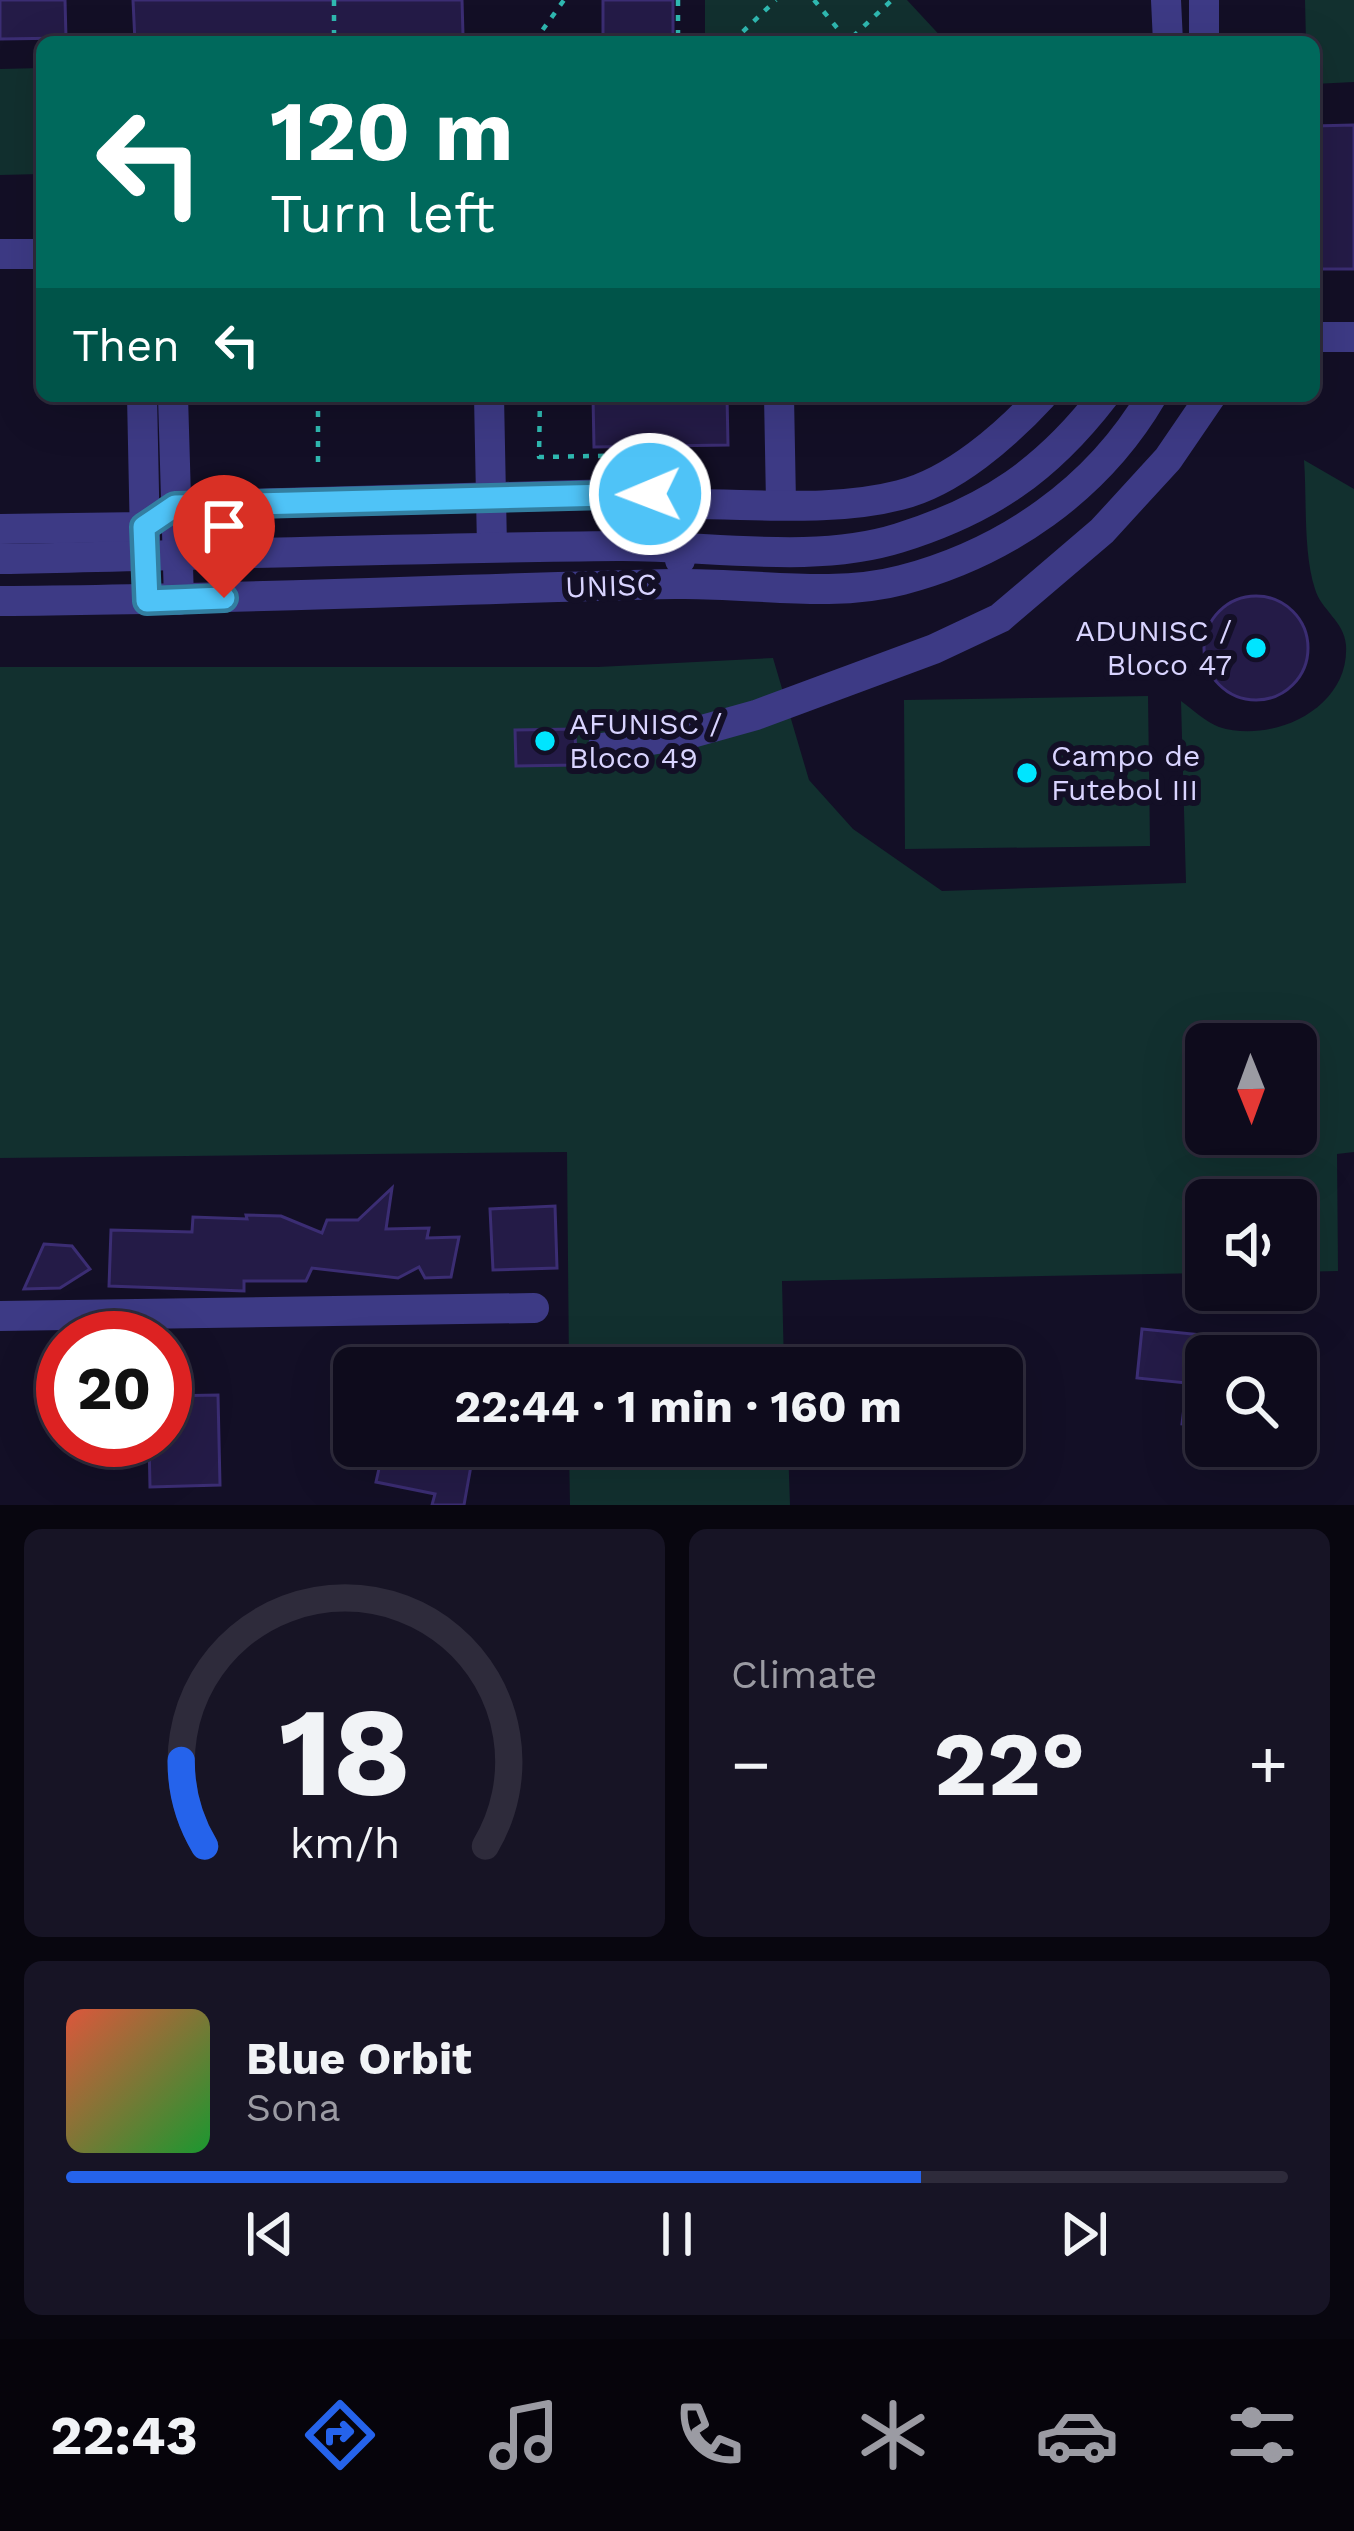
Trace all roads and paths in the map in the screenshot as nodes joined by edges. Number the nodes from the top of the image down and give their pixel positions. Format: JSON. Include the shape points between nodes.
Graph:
{"nodes":[{"id":1,"x":334,"y":0,"type":"edge"},
{"id":2,"x":563,"y":0,"type":"edge"},
{"id":3,"x":677,"y":0,"type":"edge"},
{"id":4,"x":776,"y":0,"type":"edge"},
{"id":5,"x":814,"y":0,"type":"edge"},
{"id":6,"x":892,"y":0,"type":"edge"},
{"id":7,"x":1166,"y":0,"type":"edge"},
{"id":8,"x":1204,"y":0,"type":"edge"},
{"id":9,"x":334,"y":36,"type":"edge"},
{"id":10,"x":538,"y":36,"type":"edge"},
{"id":11,"x":678,"y":36,"type":"edge"},
{"id":12,"x":738,"y":36,"type":"edge"},
{"id":13,"x":844,"y":36,"type":"edge"},
{"id":14,"x":853,"y":36,"type":"edge"},
{"id":15,"x":1168,"y":36,"type":"edge"},
{"id":16,"x":1204,"y":36,"type":"edge"},
{"id":17,"x":0,"y":254,"type":"edge"},
{"id":18,"x":36,"y":254,"type":"edge"},
{"id":19,"x":1320,"y":337,"type":"edge"},
{"id":20,"x":1354,"y":337,"type":"edge"},
{"id":21,"x":142,"y":402,"type":"edge"},
{"id":22,"x":173,"y":402,"type":"edge"},
{"id":23,"x":318,"y":402,"type":"edge"},
{"id":24,"x":489,"y":402,"type":"edge"},
{"id":25,"x":779,"y":402,"type":"edge"},
{"id":26,"x":1036,"y":402,"type":"edge"},
{"id":27,"x":1099,"y":402,"type":"edge"},
{"id":28,"x":1147,"y":402,"type":"edge"},
{"id":29,"x":1207,"y":402,"type":"edge"},
{"id":30,"x":174,"y":452,"type":"junction"},
{"id":31,"x":143,"y":465,"type":"junction"},
{"id":32,"x":491,"y":496,"type":"junction"},
{"id":33,"x":319,"y":501,"type":"junction"},
{"id":34,"x":782,"y":503,"type":"junction"},
{"id":35,"x":679,"y":504,"type":"junction"},
{"id":36,"x":175,"y":506,"type":"junction"},
{"id":37,"x":0,"y":529,"type":"edge"},
{"id":38,"x":145,"y":541,"type":"junction"},
{"id":39,"x":680,"y":545,"type":"junction"},
{"id":40,"x":492,"y":547,"type":"junction"},
{"id":41,"x":178,"y":554,"type":"junction"},
{"id":42,"x":0,"y":559,"type":"edge"},
{"id":43,"x":680,"y":584,"type":"junction"},
{"id":44,"x":179,"y":600,"type":"junction"},
{"id":45,"x":0,"y":601,"type":"edge"},
{"id":46,"x":147,"y":601,"type":"junction"},
{"id":47,"x":602,"y":748,"type":"dead end"},
{"id":48,"x":534,"y":1308,"type":"dead end"},
{"id":49,"x":0,"y":1316,"type":"edge"}],
"edges":[{"from":1,"to":9,"type":"path"},
{"from":2,"to":10,"type":"path"},
{"from":3,"to":11,"type":"path"},
{"from":4,"to":12,"type":"path"},
{"from":5,"to":13,"type":"path"},
{"from":6,"to":14,"type":"path"},
{"from":7,"to":15,"type":"street"},
{"from":8,"to":16,"type":"street"},
{"from":17,"to":18,"type":"street"},
{"from":19,"to":20,"type":"street"},
{"from":21,"to":31,"type":"street"},
{"from":22,"to":30,"type":"street"},
{"from":23,"to":33,"type":"path"},
{"from":24,"to":32,"type":"street"},
{"from":25,"to":34,"type":"street"},
{"from":26,"to":34,"type":"street","via":[[938,479],[903,495]]},
{"from":27,"to":39,"type":"street","name":"UNISC","via":[[1016,487],[895,539],[832,548]]},
{"from":28,"to":43,"type":"street","name":"UNISC","via":[[1102,463],[1035,524],[972,556],[876,586]]},
{"from":29,"to":47,"type":"street","via":[[1102,531],[1000,618],[756,715]]},
{"from":30,"to":31,"type":"street"},
{"from":30,"to":36,"type":"street"},
{"from":31,"to":38,"type":"street"},
{"from":32,"to":33,"type":"street"},
{"from":32,"to":35,"type":"street","via":[[650,494]]},
{"from":32,"to":40,"type":"street"},
{"from":33,"to":36,"type":"street"},
{"from":34,"to":35,"type":"street"},
{"from":35,"to":39,"type":"street"},
{"from":36,"to":38,"type":"street"},
{"from":36,"to":41,"type":"street"},
{"from":37,"to":38,"type":"street"},
{"from":38,"to":41,"type":"street","name":"UNISC"},
{"from":38,"to":42,"type":"street","name":"UNISC"},
{"from":38,"to":46,"type":"street"},
{"from":39,"to":40,"type":"street","name":"UNISC"},
{"from":39,"to":43,"type":"street"},
{"from":40,"to":41,"type":"street","name":"UNISC"},
{"from":41,"to":44,"type":"street"},
{"from":43,"to":44,"type":"street","name":"UNISC"},
{"from":44,"to":46,"type":"street","name":"UNISC"},
{"from":45,"to":46,"type":"street","name":"UNISC"},
{"from":48,"to":49,"type":"street"}]}
